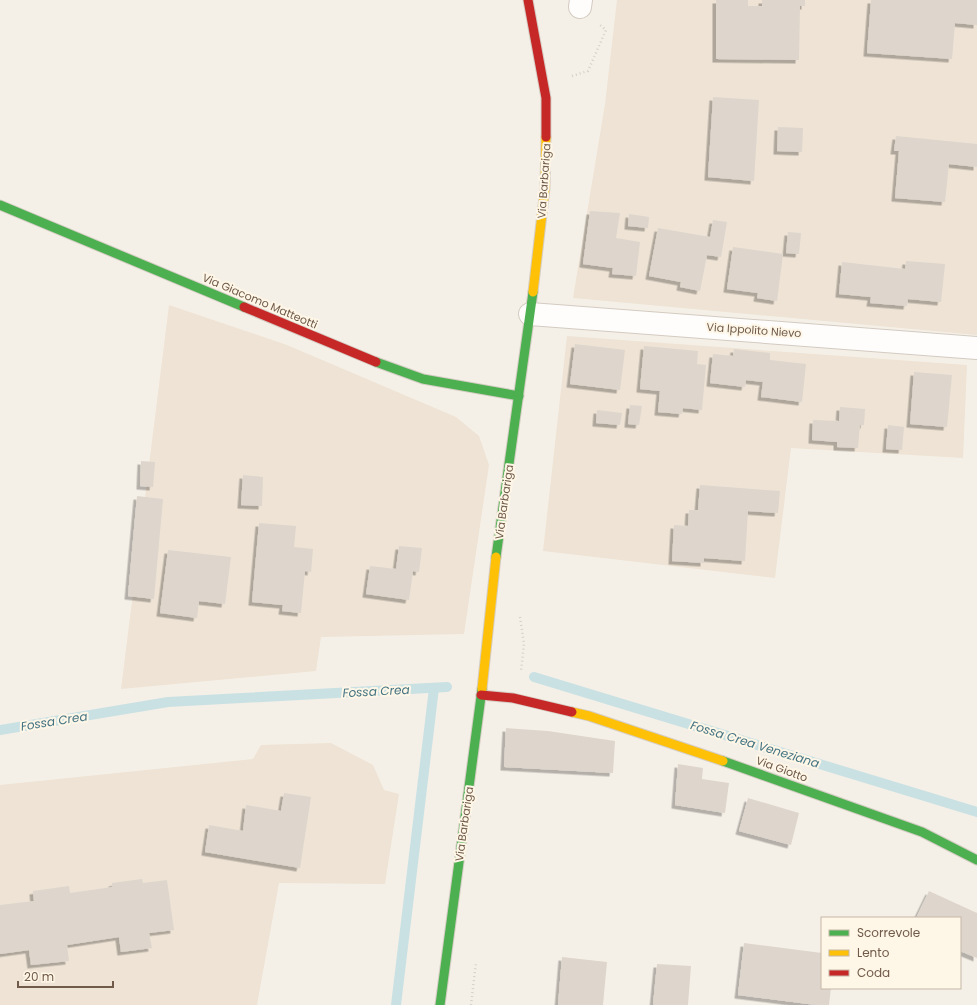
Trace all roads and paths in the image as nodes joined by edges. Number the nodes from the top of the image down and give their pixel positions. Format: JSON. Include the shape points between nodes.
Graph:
{"nodes":[{"id":1,"x":528,"y":0,"type":"edge"},
{"id":2,"x":580,"y":3,"type":"edge"},
{"id":3,"x":572,"y":76,"type":"dead end"},
{"id":4,"x":0,"y":205,"type":"edge"},
{"id":5,"x":530,"y":314,"type":"junction"},
{"id":6,"x":977,"y":348,"type":"edge"},
{"id":7,"x":519,"y":396,"type":"junction"},
{"id":8,"x":481,"y":695,"type":"junction"},
{"id":9,"x":977,"y":860,"type":"edge"},
{"id":10,"x":440,"y":1005,"type":"edge"}],
"edges":[{"from":1,"to":5,"type":"street","name":"Via Barbariga","via":[[546,98],[547,141],[546,188]]},
{"from":2,"to":3,"type":"path","via":[[606,30],[588,71]]},
{"from":4,"to":7,"type":"street","name":"Via Giacomo Matteotti","via":[[424,379]]},
{"from":5,"to":6,"type":"street","name":"Via Ippolito Nievo"},
{"from":5,"to":7,"type":"street","name":"Via Barbariga"},
{"from":7,"to":8,"type":"street","name":"Via Barbariga","via":[[499,534]]},
{"from":8,"to":9,"type":"street","name":"Via Giotto","via":[[513,698],[590,716],[690,749],[922,832]]},
{"from":8,"to":10,"type":"street","name":"Via Barbariga"}]}
